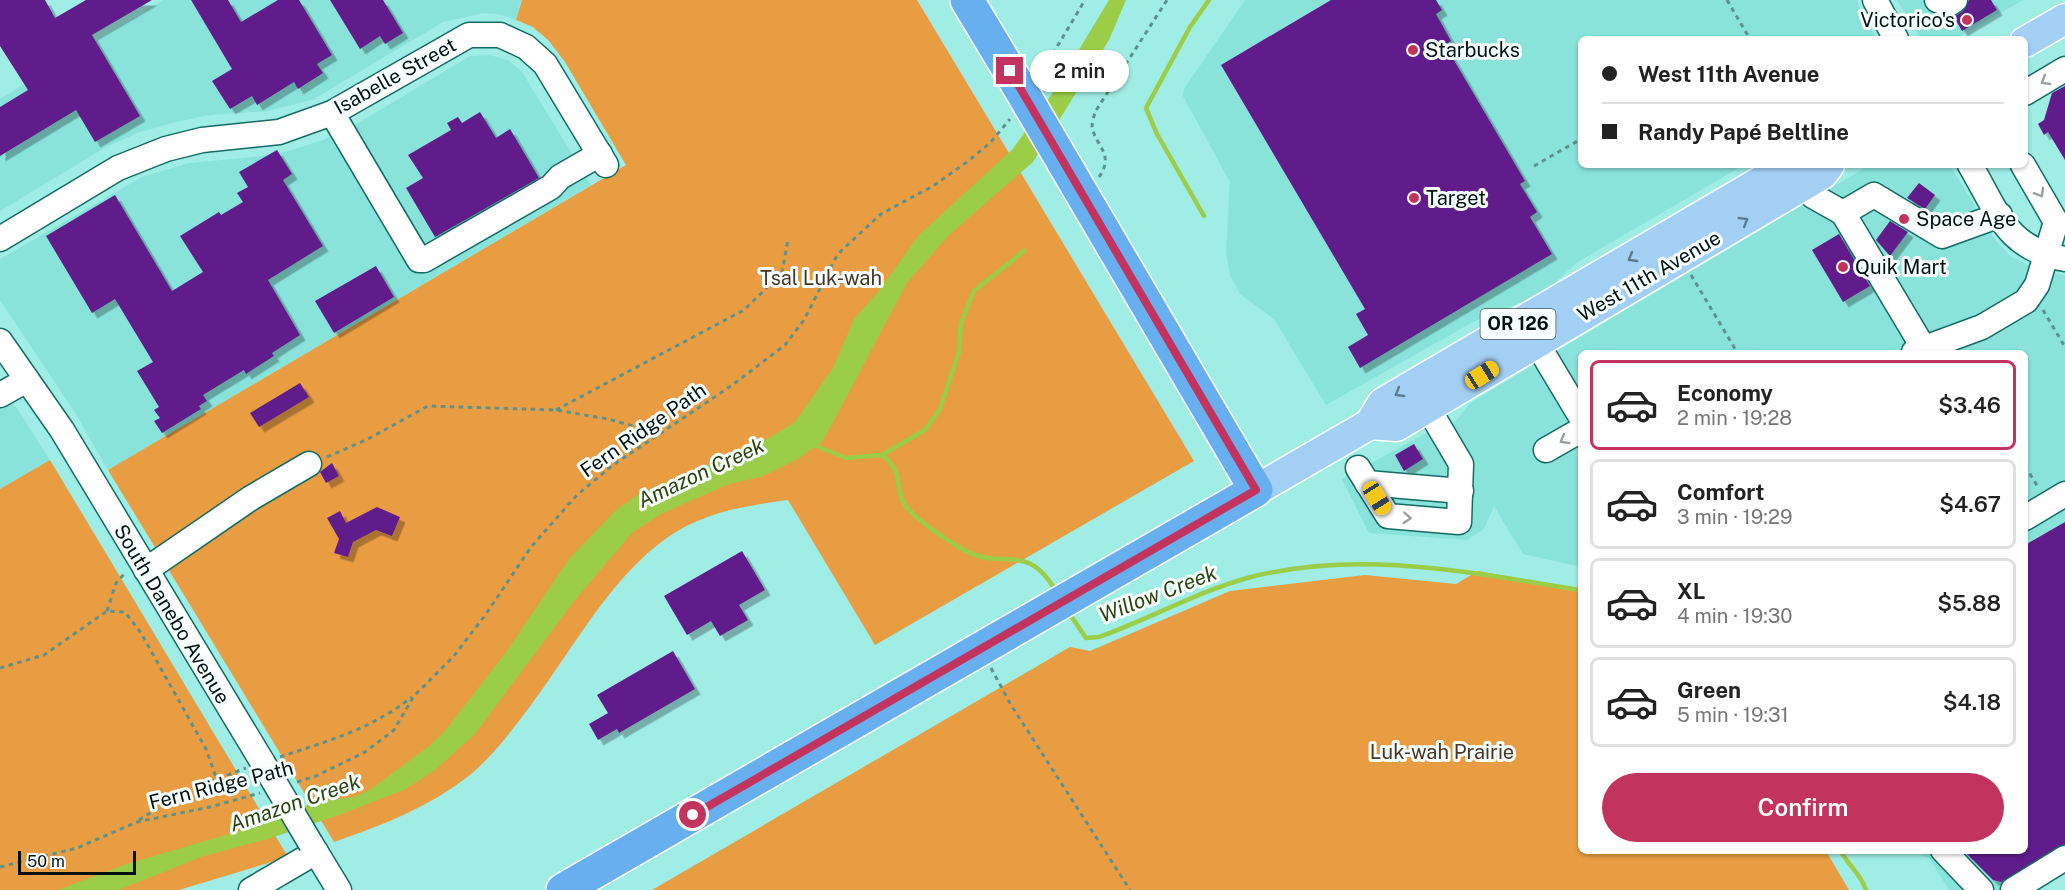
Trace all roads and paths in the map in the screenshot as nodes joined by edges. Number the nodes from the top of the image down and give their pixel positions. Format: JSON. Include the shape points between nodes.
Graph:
{"nodes":[{"id":1,"x":967,"y":0,"type":"edge"},
{"id":2,"x":1085,"y":0,"type":"edge"},
{"id":3,"x":1167,"y":0,"type":"edge"},
{"id":4,"x":1727,"y":0,"type":"edge"},
{"id":5,"x":1875,"y":0,"type":"edge"},
{"id":6,"x":1937,"y":0,"type":"edge"},
{"id":7,"x":1955,"y":0,"type":"edge"},
{"id":8,"x":2065,"y":19,"type":"edge"},
{"id":9,"x":1748,"y":36,"type":"edge"},
{"id":10,"x":1894,"y":36,"type":"edge"},
{"id":11,"x":2028,"y":40,"type":"edge"},
{"id":12,"x":2065,"y":69,"type":"edge"},
{"id":13,"x":2028,"y":91,"type":"edge"},
{"id":14,"x":1024,"y":95,"type":"junction"},
{"id":15,"x":332,"y":113,"type":"junction"},
{"id":16,"x":1578,"y":141,"type":"edge"},
{"id":17,"x":1534,"y":166,"type":"dead end"},
{"id":18,"x":1827,"y":168,"type":"edge"},
{"id":19,"x":1972,"y":168,"type":"edge"},
{"id":20,"x":2025,"y":168,"type":"edge"},
{"id":21,"x":1797,"y":174,"type":"edge"},
{"id":22,"x":1084,"y":199,"type":"junction"},
{"id":23,"x":1843,"y":213,"type":"junction"},
{"id":24,"x":2000,"y":214,"type":"junction"},
{"id":25,"x":2060,"y":222,"type":"edge"},
{"id":26,"x":0,"y":239,"type":"edge"},
{"id":27,"x":788,"y":239,"type":"dead end"},
{"id":28,"x":2055,"y":257,"type":"edge"},
{"id":29,"x":1681,"y":258,"type":"junction"},
{"id":30,"x":782,"y":273,"type":"junction"},
{"id":31,"x":1599,"y":277,"type":"junction"},
{"id":32,"x":822,"y":285,"type":"junction"},
{"id":33,"x":2033,"y":294,"type":"junction"},
{"id":34,"x":1544,"y":337,"type":"junction"},
{"id":35,"x":0,"y":341,"type":"edge"},
{"id":36,"x":2065,"y":347,"type":"edge"},
{"id":37,"x":1736,"y":350,"type":"edge"},
{"id":38,"x":1919,"y":350,"type":"edge"},
{"id":39,"x":27,"y":380,"type":"junction"},
{"id":40,"x":0,"y":396,"type":"edge"},
{"id":41,"x":1428,"y":408,"type":"junction"},
{"id":42,"x":556,"y":410,"type":"junction"},
{"id":43,"x":1578,"y":411,"type":"edge"},
{"id":44,"x":1370,"y":424,"type":"junction"},
{"id":45,"x":1578,"y":432,"type":"edge"},
{"id":46,"x":656,"y":436,"type":"junction"},
{"id":47,"x":1546,"y":450,"type":"dead end"},
{"id":48,"x":309,"y":465,"type":"joint"},
{"id":49,"x":2028,"y":469,"type":"edge"},
{"id":50,"x":1256,"y":490,"type":"junction"},
{"id":51,"x":1461,"y":491,"type":"junction"},
{"id":52,"x":2056,"y":499,"type":"edge"},
{"id":53,"x":2028,"y":516,"type":"edge"},
{"id":54,"x":144,"y":566,"type":"junction"},
{"id":55,"x":107,"y":611,"type":"junction"},
{"id":56,"x":980,"y":648,"type":"junction"},
{"id":57,"x":0,"y":668,"type":"edge"},
{"id":58,"x":216,"y":777,"type":"dead end"},
{"id":59,"x":294,"y":783,"type":"dead end"},
{"id":60,"x":262,"y":792,"type":"dead end"},
{"id":61,"x":314,"y":848,"type":"junction"},
{"id":62,"x":1947,"y":854,"type":"edge"},
{"id":63,"x":2065,"y":858,"type":"edge"},
{"id":64,"x":0,"y":867,"type":"edge"},
{"id":65,"x":251,"y":890,"type":"edge"},
{"id":66,"x":339,"y":890,"type":"edge"},
{"id":67,"x":563,"y":890,"type":"edge"},
{"id":68,"x":1130,"y":890,"type":"edge"},
{"id":69,"x":1981,"y":890,"type":"edge"},
{"id":70,"x":2013,"y":890,"type":"edge"}],
"edges":[{"from":1,"to":14,"type":"highway"},
{"from":2,"to":14,"type":"path","name":"Fern Ridge Path"},
{"from":3,"to":22,"type":"path","via":[[1095,112],[1092,127],[1105,150],[1105,170]]},
{"from":4,"to":9,"type":"path"},
{"from":5,"to":10,"type":"street"},
{"from":6,"to":7,"type":"street","via":[[1949,4]]},
{"from":8,"to":11,"type":"main road"},
{"from":12,"to":13,"type":"street","one_way":true},
{"from":14,"to":22,"type":"highway","bridge":true},
{"from":14,"to":32,"type":"path","name":"Fern Ridge Path","via":[[990,143],[933,186],[881,214],[842,250]]},
{"from":15,"to":15,"type":"street","name":"Isabelle Street","via":[[469,35],[500,35],[526,47],[545,64],[603,159],[560,177],[551,187],[419,260]]},
{"from":15,"to":26,"type":"street","name":"Isabelle Street","via":[[279,132],[202,140],[157,152],[118,168]]},
{"from":16,"to":17,"type":"path"},
{"from":18,"to":21,"type":"main road","name":"West 11th Avenue","number":"OR 126","via":[[1822,174]]},
{"from":19,"to":24,"type":"street"},
{"from":20,"to":25,"type":"street","one_way":true},
{"from":21,"to":23,"type":"street","via":[[1813,196]]},
{"from":29,"to":21,"type":"main road","name":"West 11th Avenue","number":"OR 126","one_way":true},
{"from":21,"to":31,"type":"main road","name":"West 11th Avenue","number":"OR 126","one_way":true},
{"from":22,"to":50,"type":"highway"},
{"from":23,"to":24,"type":"street","via":[[1874,195],[1942,236]]},
{"from":23,"to":38,"type":"street"},
{"from":24,"to":28,"type":"street","via":[[2019,242]]},
{"from":25,"to":28,"type":"street"},
{"from":27,"to":30,"type":"path"},
{"from":28,"to":33,"type":"street"},
{"from":29,"to":34,"type":"main road","name":"West 11th Avenue","number":"OR 126"},
{"from":29,"to":37,"type":"path"},
{"from":30,"to":32,"type":"path"},
{"from":30,"to":42,"type":"path","via":[[744,310]]},
{"from":31,"to":34,"type":"main road","via":[[1599,292],[1560,316]]},
{"from":31,"to":44,"type":"main road","name":"West 11th Avenue","number":"OR 126","one_way":true,"via":[[1383,403]]},
{"from":32,"to":46,"type":"path","name":"Fern Ridge Path","via":[[804,320],[785,345],[731,387]]},
{"from":33,"to":36,"type":"path"},
{"from":33,"to":38,"type":"street","via":[[1982,327]]},
{"from":34,"to":41,"type":"main road","name":"West 11th Avenue","number":"OR 126"},
{"from":34,"to":43,"type":"street"},
{"from":35,"to":39,"type":"street","name":"South Danebo Avenue"},
{"from":39,"to":40,"type":"street"},
{"from":39,"to":54,"type":"street","name":"South Danebo Avenue","via":[[62,430]]},
{"from":41,"to":44,"type":"main road","name":"West 11th Avenue","number":"OR 126","via":[[1396,426]]},
{"from":41,"to":51,"type":"street","via":[[1461,464]]},
{"from":42,"to":46,"type":"path","via":[[608,419]]},
{"from":42,"to":48,"type":"path","via":[[428,406]]},
{"from":44,"to":50,"type":"main road","name":"West 11th Avenue","number":"OR 126"},
{"from":45,"to":47,"type":"street","one_way":true},
{"from":46,"to":59,"type":"path","name":"Fern Ridge Path","via":[[613,465],[549,523],[454,656],[414,696],[394,730],[365,752]]},
{"from":48,"to":54,"type":"street"},
{"from":49,"to":52,"type":"path"},
{"from":50,"to":56,"type":"highway","name":"West 11th Avenue","number":"OR 126"},
{"from":51,"to":51,"type":"street","one_way":true,"via":[[1362,475],[1391,517],[1459,522]]},
{"from":52,"to":53,"type":"street"},
{"from":54,"to":55,"type":"path","via":[[116,583]]},
{"from":54,"to":61,"type":"street","name":"South Danebo Avenue","bridge":true},
{"from":55,"to":57,"type":"path","via":[[44,655]]},
{"from":55,"to":58,"type":"path","via":[[125,612],[141,633],[211,757]]},
{"from":56,"to":67,"type":"highway","name":"West 11th Avenue","number":"OR 126"},
{"from":56,"to":68,"type":"path","via":[[1011,705]]},
{"from":60,"to":64,"type":"path","name":"Fern Ridge Path","via":[[137,822],[77,848]]},
{"from":61,"to":65,"type":"street"},
{"from":61,"to":66,"type":"street","name":"South Danebo Avenue"},
{"from":62,"to":69,"type":"street"},
{"from":63,"to":70,"type":"street"}]}
